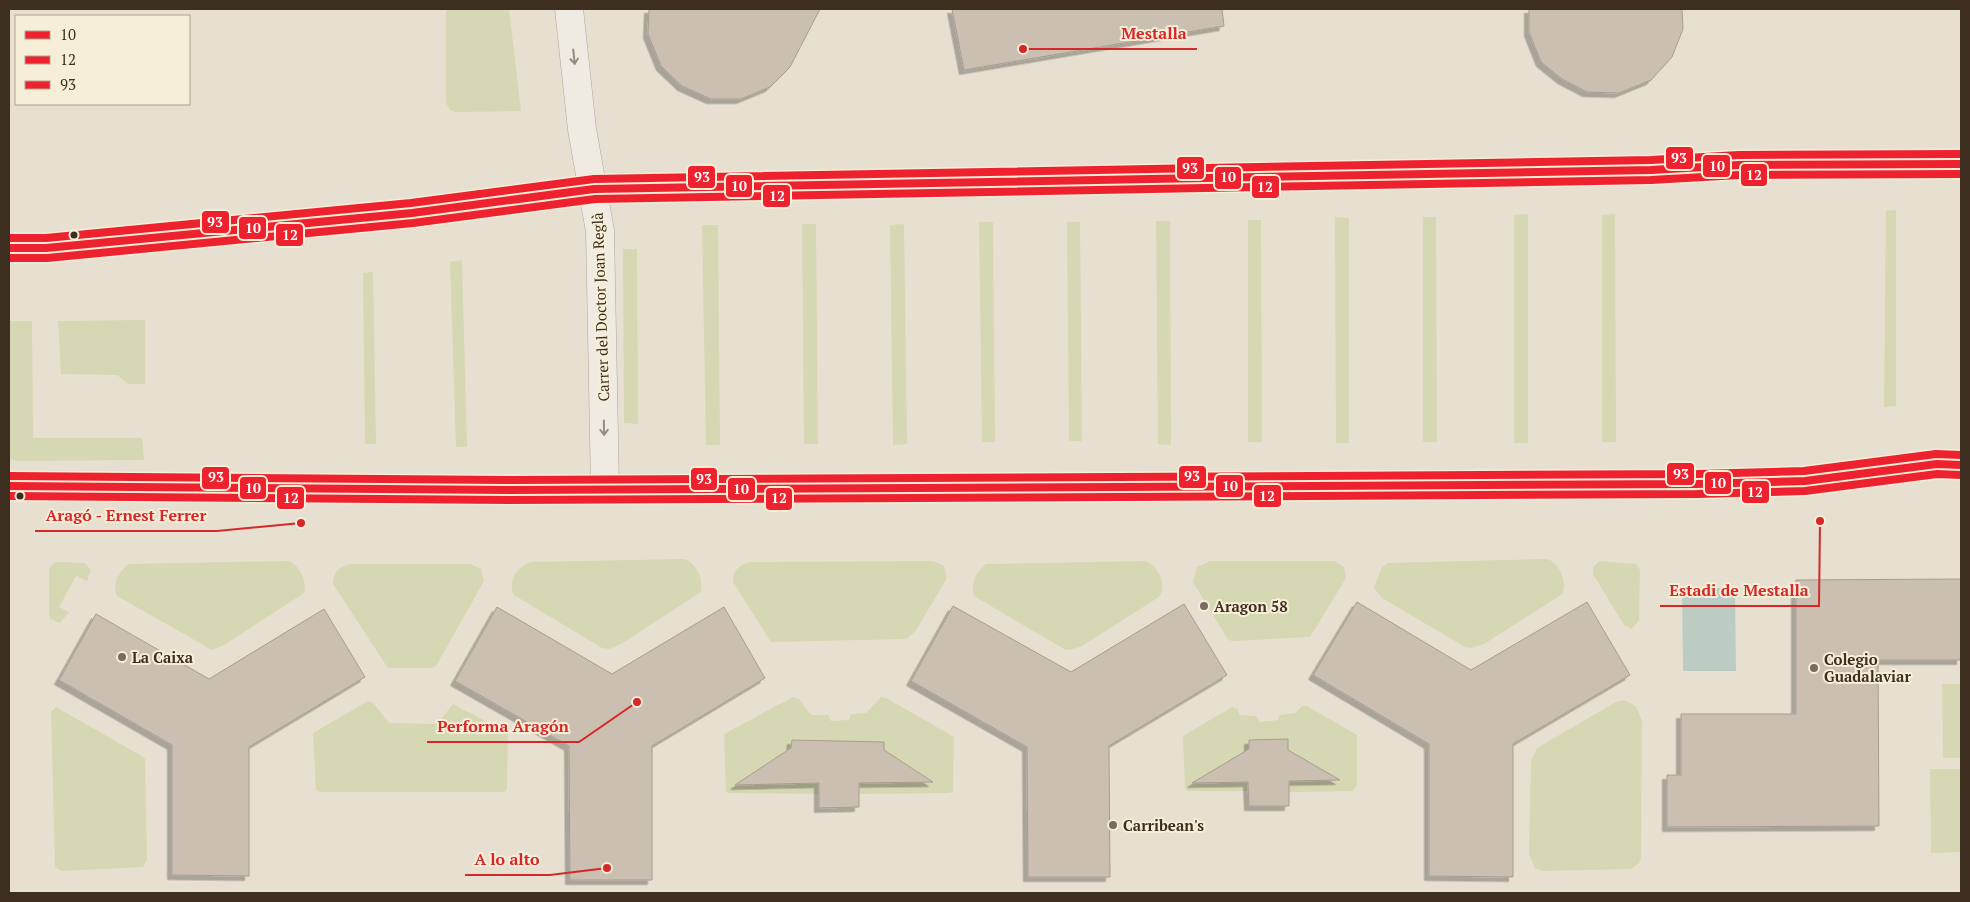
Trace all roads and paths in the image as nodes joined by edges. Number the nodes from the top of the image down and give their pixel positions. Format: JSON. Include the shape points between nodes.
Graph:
{"nodes":[{"id":1,"x":569,"y":9,"type":"edge"},
{"id":2,"x":1961,"y":164,"type":"edge"},
{"id":3,"x":594,"y":189,"type":"junction"},
{"id":4,"x":9,"y":248,"type":"edge"},
{"id":5,"x":1961,"y":465,"type":"edge"},
{"id":6,"x":9,"y":486,"type":"edge"},
{"id":7,"x":605,"y":488,"type":"junction"}],
"edges":[{"from":1,"to":3,"type":"street","name":"Carrer del Doctor Joan Reglà","one_way":true,"via":[[582,129]]},
{"from":2,"to":3,"type":"main road","via":[[1739,165],[1651,170]]},
{"from":3,"to":4,"type":"main road","via":[[337,221],[46,248]]},
{"from":3,"to":7,"type":"street","name":"Carrer del Doctor Joan Reglà","one_way":true,"via":[[600,230]]},
{"from":5,"to":7,"type":"main road","via":[[1937,464],[1805,481],[1697,484]]},
{"from":6,"to":7,"type":"main road"}]}
